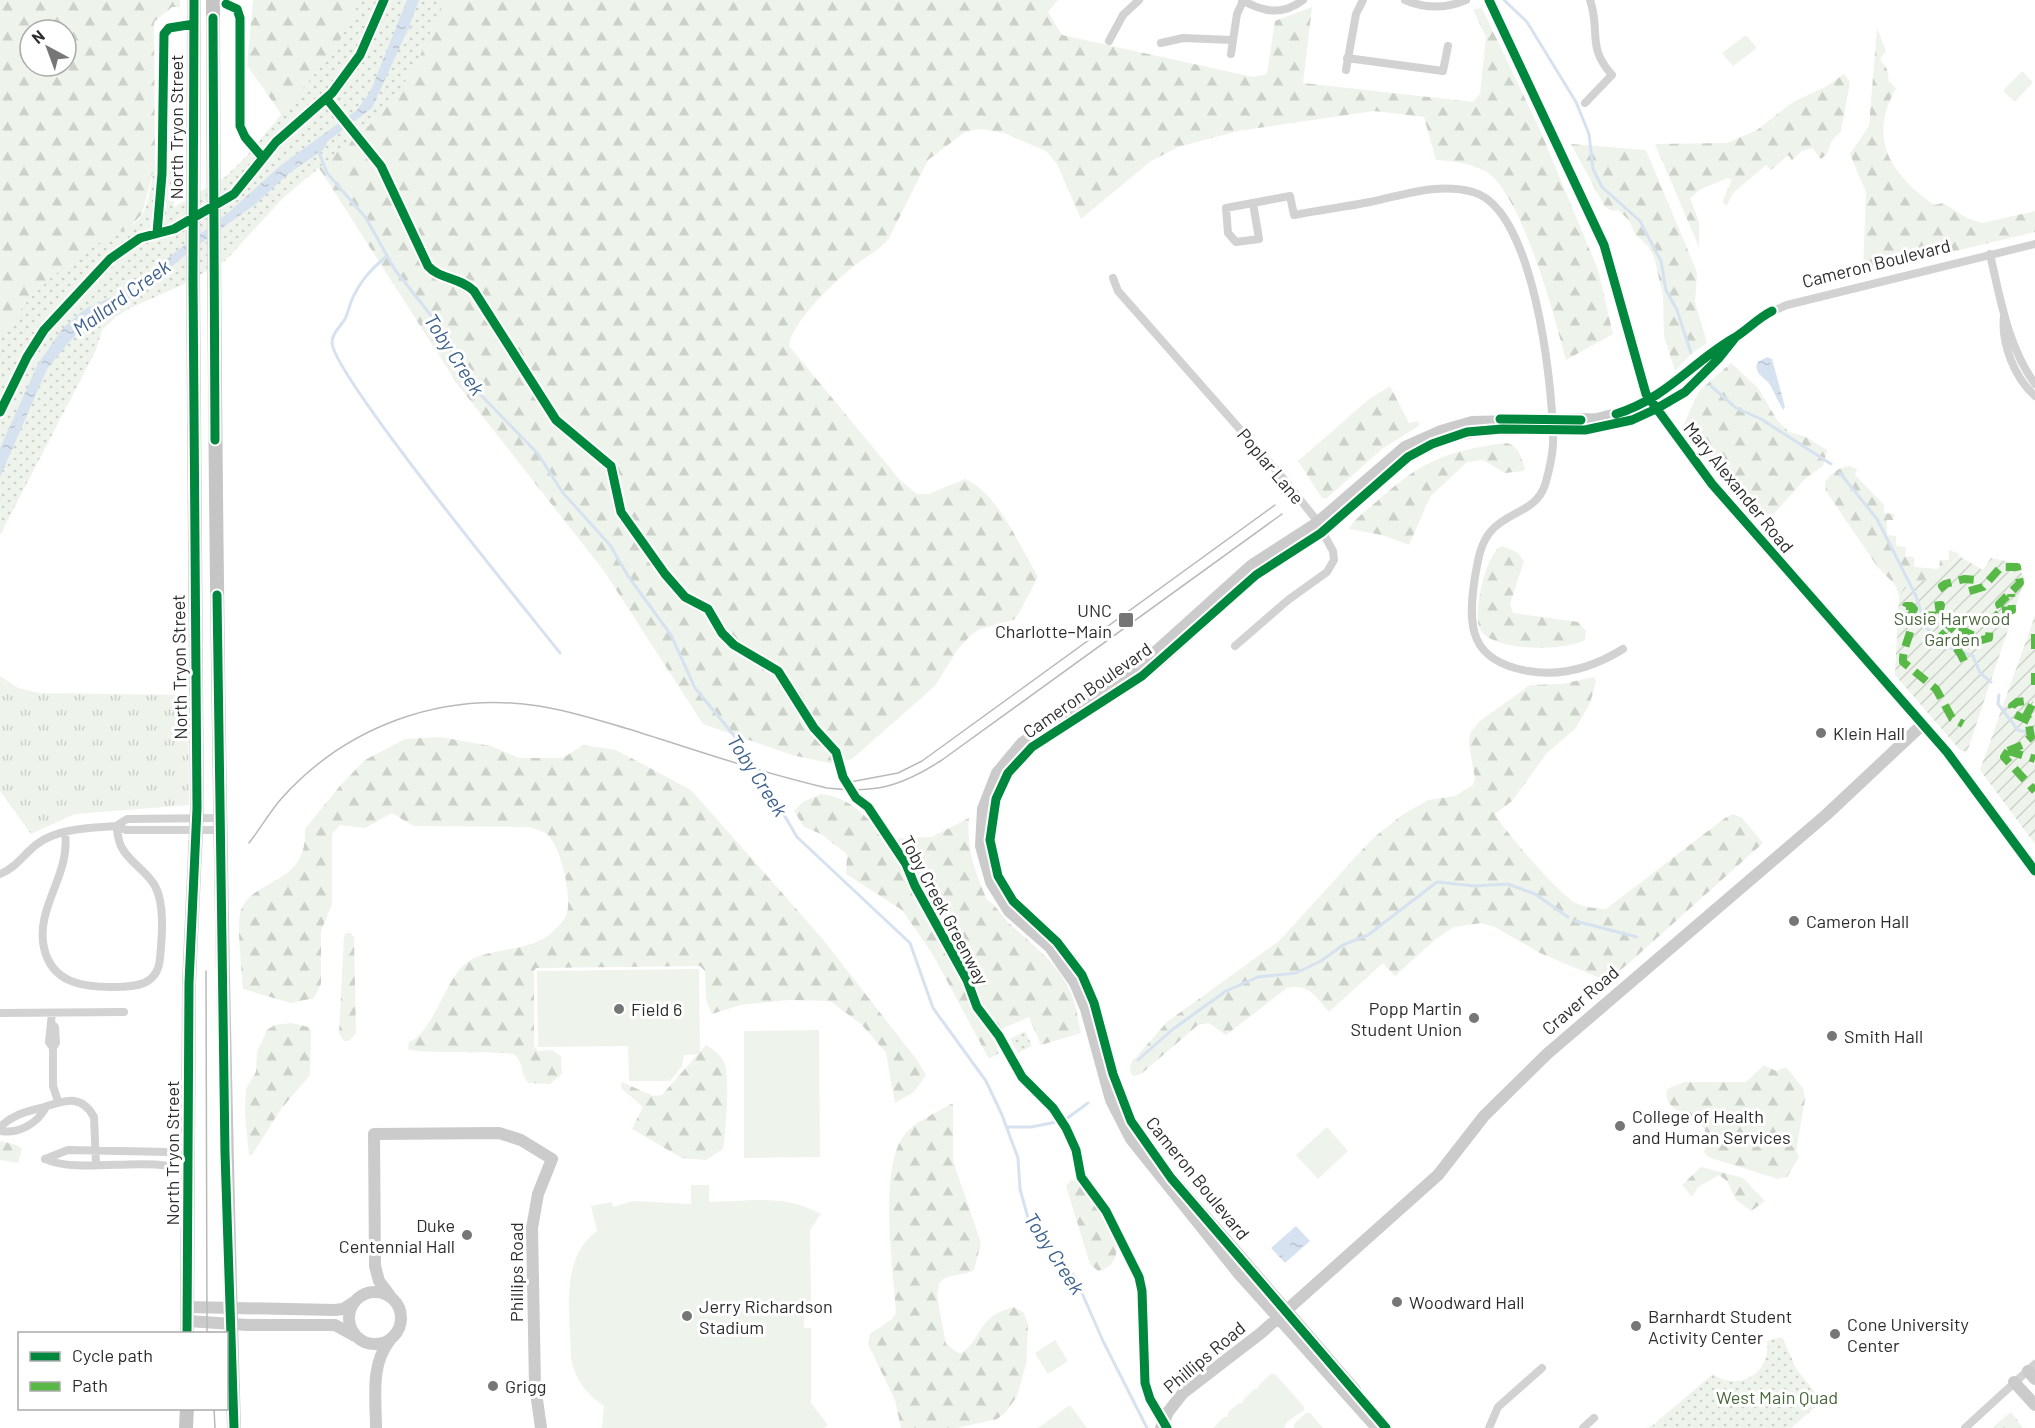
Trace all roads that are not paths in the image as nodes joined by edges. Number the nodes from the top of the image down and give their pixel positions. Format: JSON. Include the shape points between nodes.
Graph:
{"nodes":[{"id":1,"x":194,"y":0,"type":"edge"},
{"id":2,"x":203,"y":0,"type":"edge"},
{"id":3,"x":213,"y":0,"type":"edge"},
{"id":4,"x":1139,"y":0,"type":"edge"},
{"id":5,"x":1243,"y":0,"type":"edge"},
{"id":6,"x":1303,"y":0,"type":"edge"},
{"id":7,"x":1363,"y":0,"type":"edge"},
{"id":8,"x":1405,"y":0,"type":"edge"},
{"id":9,"x":1466,"y":0,"type":"edge"},
{"id":10,"x":1489,"y":0,"type":"edge"},
{"id":11,"x":1590,"y":0,"type":"edge"},
{"id":12,"x":1232,"y":40,"type":"junction"},
{"id":13,"x":1109,"y":41,"type":"dead end"},
{"id":14,"x":1161,"y":43,"type":"dead end"},
{"id":15,"x":1448,"y":46,"type":"dead end"},
{"id":16,"x":1231,"y":54,"type":"dead end"},
{"id":17,"x":1347,"y":58,"type":"junction"},
{"id":18,"x":1346,"y":70,"type":"dead end"},
{"id":19,"x":1585,"y":104,"type":"dead end"},
{"id":20,"x":213,"y":108,"type":"junction"},
{"id":21,"x":1253,"y":204,"type":"junction"},
{"id":22,"x":2035,"y":244,"type":"edge"},
{"id":23,"x":1990,"y":254,"type":"junction"},
{"id":24,"x":1113,"y":278,"type":"dead end"},
{"id":25,"x":2004,"y":315,"type":"junction"},
{"id":26,"x":2035,"y":384,"type":"edge"},
{"id":27,"x":2035,"y":396,"type":"edge"},
{"id":28,"x":1653,"y":405,"type":"junction"},
{"id":29,"x":1552,"y":426,"type":"junction"},
{"id":30,"x":1319,"y":527,"type":"junction"},
{"id":31,"x":1235,"y":646,"type":"dead end"},
{"id":32,"x":1623,"y":649,"type":"dead end"},
{"id":33,"x":1922,"y":725,"type":"junction"},
{"id":34,"x":197,"y":824,"type":"junction"},
{"id":35,"x":219,"y":824,"type":"junction"},
{"id":36,"x":116,"y":826,"type":"junction"},
{"id":37,"x":65,"y":833,"type":"junction"},
{"id":38,"x":2035,"y":871,"type":"edge"},
{"id":39,"x":0,"y":874,"type":"edge"},
{"id":40,"x":124,"y":1012,"type":"dead end"},
{"id":41,"x":0,"y":1013,"type":"edge"},
{"id":42,"x":52,"y":1013,"type":"junction"},
{"id":43,"x":58,"y":1101,"type":"junction"},
{"id":44,"x":46,"y":1107,"type":"junction"},
{"id":45,"x":0,"y":1129,"type":"edge"},
{"id":46,"x":187,"y":1140,"type":"junction"},
{"id":47,"x":96,"y":1152,"type":"junction"},
{"id":48,"x":96,"y":1165,"type":"junction"},
{"id":49,"x":187,"y":1174,"type":"junction"},
{"id":50,"x":375,"y":1266,"type":"junction"},
{"id":51,"x":391,"y":1297,"type":"junction"},
{"id":52,"x":356,"y":1300,"type":"junction"},
{"id":53,"x":188,"y":1307,"type":"junction"},
{"id":54,"x":231,"y":1309,"type":"junction"},
{"id":55,"x":1282,"y":1314,"type":"junction"},
{"id":56,"x":231,"y":1324,"type":"junction"},
{"id":57,"x":188,"y":1327,"type":"edge"},
{"id":58,"x":357,"y":1337,"type":"junction"},
{"id":59,"x":392,"y":1338,"type":"junction"},
{"id":60,"x":1542,"y":1368,"type":"dead end"},
{"id":61,"x":2033,"y":1371,"type":"edge"},
{"id":62,"x":376,"y":1373,"type":"junction"},
{"id":63,"x":2014,"y":1382,"type":"junction"},
{"id":64,"x":2035,"y":1405,"type":"edge"},
{"id":65,"x":187,"y":1410,"type":"edge"},
{"id":66,"x":1594,"y":1418,"type":"dead end"},
{"id":67,"x":186,"y":1428,"type":"edge"},
{"id":68,"x":234,"y":1428,"type":"edge"},
{"id":69,"x":376,"y":1428,"type":"edge"},
{"id":70,"x":541,"y":1428,"type":"edge"},
{"id":71,"x":1161,"y":1428,"type":"edge"},
{"id":72,"x":1377,"y":1428,"type":"edge"},
{"id":73,"x":1386,"y":1428,"type":"edge"},
{"id":74,"x":1490,"y":1428,"type":"edge"},
{"id":75,"x":1583,"y":1428,"type":"edge"},
{"id":76,"x":1965,"y":1428,"type":"edge"}],
"edges":[{"from":1,"to":34,"type":"main road","name":"North Tryon Street"},
{"from":2,"to":20,"type":"main road","via":[[206,67]]},
{"from":3,"to":20,"type":"main road","name":"North Tryon Street"},
{"from":4,"to":13,"type":"street","via":[[1123,15]]},
{"from":5,"to":6,"type":"street","via":[[1271,11],[1288,9]]},
{"from":5,"to":12,"type":"street"},
{"from":7,"to":17,"type":"street","via":[[1356,14]]},
{"from":8,"to":9,"type":"street","via":[[1438,7]]},
{"from":10,"to":28,"type":"street","name":"Mary Alexander Road","via":[[1604,245],[1641,383]]},
{"from":11,"to":19,"type":"street","via":[[1594,47],[1612,75]]},
{"from":12,"to":14,"type":"street","via":[[1183,38]]},
{"from":12,"to":16,"type":"street"},
{"from":15,"to":17,"type":"street","via":[[1443,71]]},
{"from":17,"to":18,"type":"street"},
{"from":20,"to":35,"type":"main road","name":"North Tryon Street"},
{"from":21,"to":21,"type":"street","via":[[1226,208],[1228,233],[1236,242],[1259,239]]},
{"from":21,"to":29,"type":"street","via":[[1290,196],[1294,215],[1438,188],[1483,196],[1507,221],[1529,267]]},
{"from":22,"to":23,"type":"street","name":"Cameron Boulevard"},
{"from":23,"to":25,"type":"street"},
{"from":23,"to":28,"type":"street","name":"Cameron Boulevard","via":[[1803,300],[1768,313],[1735,338],[1692,384]]},
{"from":24,"to":30,"type":"street","name":"Poplar Lane","via":[[1118,291],[1224,409]]},
{"from":25,"to":26,"type":"street","via":[[2020,360]]},
{"from":25,"to":27,"type":"street","via":[[2003,329],[2010,356]]},
{"from":28,"to":29,"type":"street","name":"Cameron Boulevard","via":[[1605,427]]},
{"from":28,"to":33,"type":"street","name":"Mary Alexander Road","via":[[1712,484]]},
{"from":29,"to":30,"type":"street","name":"Cameron Boulevard","via":[[1483,430],[1432,444],[1391,469]]},
{"from":29,"to":32,"type":"street","via":[[1547,475],[1539,497],[1527,509],[1497,524],[1482,546],[1470,608],[1473,632],[1495,660],[1534,672],[1575,670],[1597,664]]},
{"from":30,"to":31,"type":"street","name":"Poplar Lane","via":[[1334,556],[1330,569]]},
{"from":30,"to":55,"type":"street","name":"Cameron Boulevard","via":[[1129,679],[1036,744],[1012,767],[993,807],[990,840],[993,861],[1013,901],[1057,942],[1082,975],[1124,1106],[1146,1144]]},
{"from":33,"to":38,"type":"street","name":"Mary Alexander Road","via":[[1962,771]]},
{"from":33,"to":55,"type":"street","name":"Craver Road","via":[[1826,815],[1554,1048],[1484,1116],[1438,1175]]},
{"from":34,"to":35,"type":"street"},
{"from":34,"to":36,"type":"street","via":[[127,819]]},
{"from":34,"to":46,"type":"main road","name":"North Tryon Street"},
{"from":35,"to":54,"type":"main road","name":"North Tryon Street"},
{"from":36,"to":37,"type":"street"},
{"from":36,"to":37,"type":"street","via":[[123,850],[151,879],[160,898],[159,966],[152,979],[134,986],[76,985],[59,973],[46,954],[45,919],[63,868]]},
{"from":37,"to":39,"type":"street","via":[[41,841],[15,866]]},
{"from":40,"to":42,"type":"street"},
{"from":41,"to":42,"type":"street"},
{"from":42,"to":43,"type":"street","via":[[49,1042],[53,1048],[53,1086]]},
{"from":43,"to":44,"type":"street"},
{"from":43,"to":47,"type":"street","via":[[78,1101],[92,1113]]},
{"from":44,"to":45,"type":"street","via":[[22,1112]]},
{"from":44,"to":45,"type":"street","via":[[26,1127],[13,1132]]},
{"from":46,"to":47,"type":"street","via":[[170,1152]]},
{"from":46,"to":49,"type":"main road","name":"North Tryon Street"},
{"from":47,"to":48,"type":"street"},
{"from":47,"to":48,"type":"street","via":[[63,1150],[45,1159]]},
{"from":48,"to":49,"type":"street","via":[[166,1166]]},
{"from":49,"to":53,"type":"main road","name":"North Tryon Street"},
{"from":50,"to":51,"type":"street","via":[[379,1281]]},
{"from":50,"to":52,"type":"street","via":[[370,1282]]},
{"from":50,"to":70,"type":"street","name":"Phillips Road","via":[[374,1134],[493,1132],[521,1140],[552,1159],[538,1194],[532,1235],[535,1385]]},
{"from":51,"to":52,"type":"street","via":[[376,1292]]},
{"from":51,"to":59,"type":"street","via":[[401,1315]]},
{"from":52,"to":54,"type":"street","via":[[339,1310]]},
{"from":52,"to":58,"type":"street","via":[[348,1319]]},
{"from":53,"to":54,"type":"street"},
{"from":53,"to":57,"type":"main road","name":"North Tryon Street"},
{"from":54,"to":56,"type":"main road","name":"North Tryon Street"},
{"from":55,"to":71,"type":"street","name":"Phillips Road","via":[[1188,1389],[1168,1412]]},
{"from":55,"to":72,"type":"street","name":"Cameron Boulevard"},
{"from":55,"to":73,"type":"street","name":"Cameron Boulevard"},
{"from":56,"to":57,"type":"street"},
{"from":56,"to":58,"type":"street","via":[[335,1325]]},
{"from":56,"to":68,"type":"main road","name":"North Tryon Street"},
{"from":58,"to":59,"type":"street","via":[[375,1344]]},
{"from":58,"to":62,"type":"street","via":[[369,1353]]},
{"from":59,"to":62,"type":"street"},
{"from":60,"to":74,"type":"street","via":[[1498,1407]]},
{"from":61,"to":63,"type":"street"},
{"from":62,"to":69,"type":"street"},
{"from":63,"to":64,"type":"street"},
{"from":63,"to":76,"type":"street"},
{"from":65,"to":67,"type":"main road"},
{"from":66,"to":75,"type":"street"}]}
